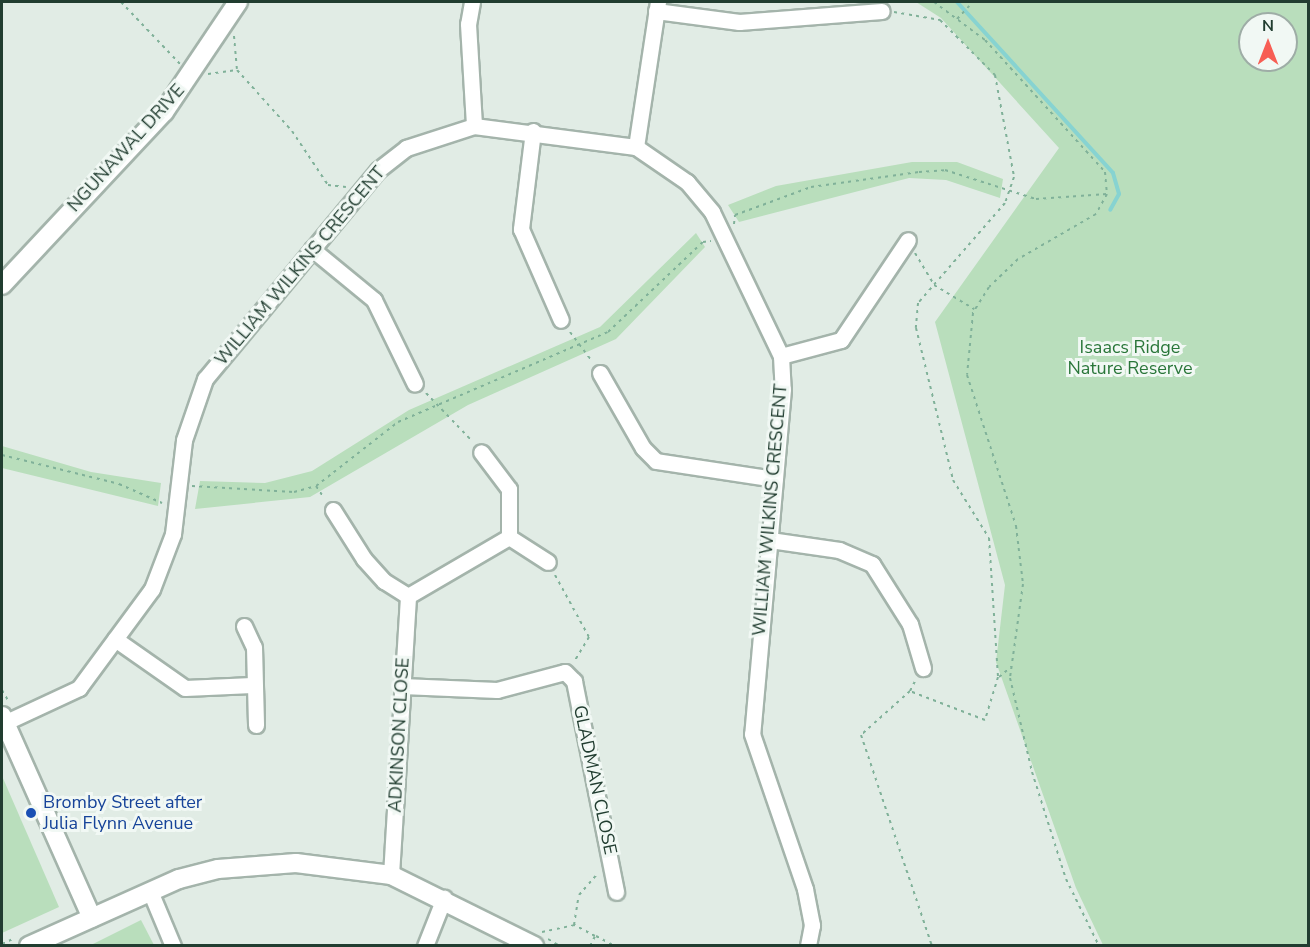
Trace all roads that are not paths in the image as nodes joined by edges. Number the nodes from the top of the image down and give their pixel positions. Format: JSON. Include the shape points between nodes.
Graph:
{"nodes":[{"id":1,"x":238,"y":2,"type":"edge"},
{"id":2,"x":472,"y":2,"type":"edge"},
{"id":3,"x":657,"y":6,"type":"edge"},
{"id":4,"x":882,"y":11,"type":"road end"},
{"id":5,"x":474,"y":126,"type":"junction"},
{"id":6,"x":533,"y":131,"type":"junction"},
{"id":7,"x":636,"y":147,"type":"junction"},
{"id":8,"x":908,"y":240,"type":"road end"},
{"id":9,"x":312,"y":249,"type":"junction"},
{"id":10,"x":2,"y":285,"type":"edge"},
{"id":11,"x":561,"y":320,"type":"road end"},
{"id":12,"x":781,"y":356,"type":"junction"},
{"id":13,"x":600,"y":373,"type":"road end"},
{"id":14,"x":415,"y":384,"type":"road end"},
{"id":15,"x":481,"y":452,"type":"road end"},
{"id":16,"x":775,"y":479,"type":"junction"},
{"id":17,"x":333,"y":510,"type":"dead end"},
{"id":18,"x":509,"y":537,"type":"junction"},
{"id":19,"x":770,"y":540,"type":"junction"},
{"id":20,"x":548,"y":562,"type":"road end"},
{"id":21,"x":408,"y":596,"type":"junction"},
{"id":22,"x":244,"y":626,"type":"dead end"},
{"id":23,"x":115,"y":639,"type":"junction"},
{"id":24,"x":923,"y":668,"type":"dead end"},
{"id":25,"x":252,"y":685,"type":"junction"},
{"id":26,"x":402,"y":686,"type":"junction"},
{"id":27,"x":3,"y":719,"type":"edge"},
{"id":28,"x":256,"y":725,"type":"dead end"},
{"id":29,"x":391,"y":875,"type":"junction"},
{"id":30,"x":150,"y":891,"type":"junction"},
{"id":31,"x":616,"y":892,"type":"dead end"},
{"id":32,"x":444,"y":898,"type":"junction"},
{"id":33,"x":92,"y":918,"type":"junction"},
{"id":34,"x":29,"y":945,"type":"edge"},
{"id":35,"x":173,"y":945,"type":"edge"},
{"id":36,"x":425,"y":945,"type":"edge"},
{"id":37,"x":534,"y":945,"type":"edge"},
{"id":38,"x":808,"y":945,"type":"edge"}],
"edges":[{"from":1,"to":10,"type":"street","name":"NGUNAWAL DRIVE","via":[[164,112]]},
{"from":2,"to":5,"type":"street","via":[[468,24]]},
{"from":3,"to":4,"type":"street","via":[[739,22]]},
{"from":3,"to":7,"type":"street"},
{"from":5,"to":6,"type":"street","name":"WILLIAM WILKINS CRESCENT"},
{"from":5,"to":9,"type":"street","name":"WILLIAM WILKINS CRESCENT","via":[[406,148],[378,170]]},
{"from":6,"to":7,"type":"street","name":"WILLIAM WILKINS CRESCENT"},
{"from":6,"to":11,"type":"street","via":[[521,230]]},
{"from":7,"to":12,"type":"street","name":"WILLIAM WILKINS CRESCENT","via":[[687,182],[712,212],[718,237]]},
{"from":8,"to":12,"type":"street","via":[[841,340]]},
{"from":9,"to":14,"type":"street","via":[[374,300]]},
{"from":9,"to":23,"type":"street","name":"WILLIAM WILKINS CRESCENT","via":[[205,379],[191,406],[173,534],[152,589]]},
{"from":12,"to":16,"type":"street","name":"WILLIAM WILKINS CRESCENT"},
{"from":13,"to":16,"type":"street","via":[[642,448],[656,461],[673,468]]},
{"from":15,"to":18,"type":"street","via":[[508,489]]},
{"from":16,"to":19,"type":"street","name":"WILLIAM WILKINS CRESCENT"},
{"from":17,"to":21,"type":"street","via":[[364,559],[384,581]]},
{"from":18,"to":20,"type":"street"},
{"from":18,"to":21,"type":"street"},
{"from":19,"to":24,"type":"street","via":[[839,550],[872,564],[910,624]]},
{"from":19,"to":38,"type":"street","name":"WILLIAM WILKINS CRESCENT","via":[[752,734],[805,889],[812,925]]},
{"from":21,"to":26,"type":"street","name":"ADKINSON CLOSE"},
{"from":22,"to":25,"type":"street","via":[[254,647]]},
{"from":23,"to":25,"type":"street","via":[[185,688]]},
{"from":23,"to":27,"type":"street","name":"WILLIAM WILKINS CRESCENT","via":[[79,688]]},
{"from":25,"to":28,"type":"street"},
{"from":26,"to":29,"type":"street","name":"ADKINSON CLOSE"},
{"from":26,"to":31,"type":"street","name":"GLADMAN CLOSE","via":[[497,690],[569,668]]},
{"from":27,"to":33,"type":"street"},
{"from":29,"to":30,"type":"street","via":[[345,866],[257,864],[218,869]]},
{"from":29,"to":32,"type":"street"},
{"from":30,"to":33,"type":"street"},
{"from":30,"to":35,"type":"street"},
{"from":32,"to":36,"type":"street"},
{"from":32,"to":37,"type":"street"},
{"from":33,"to":34,"type":"street"}]}
